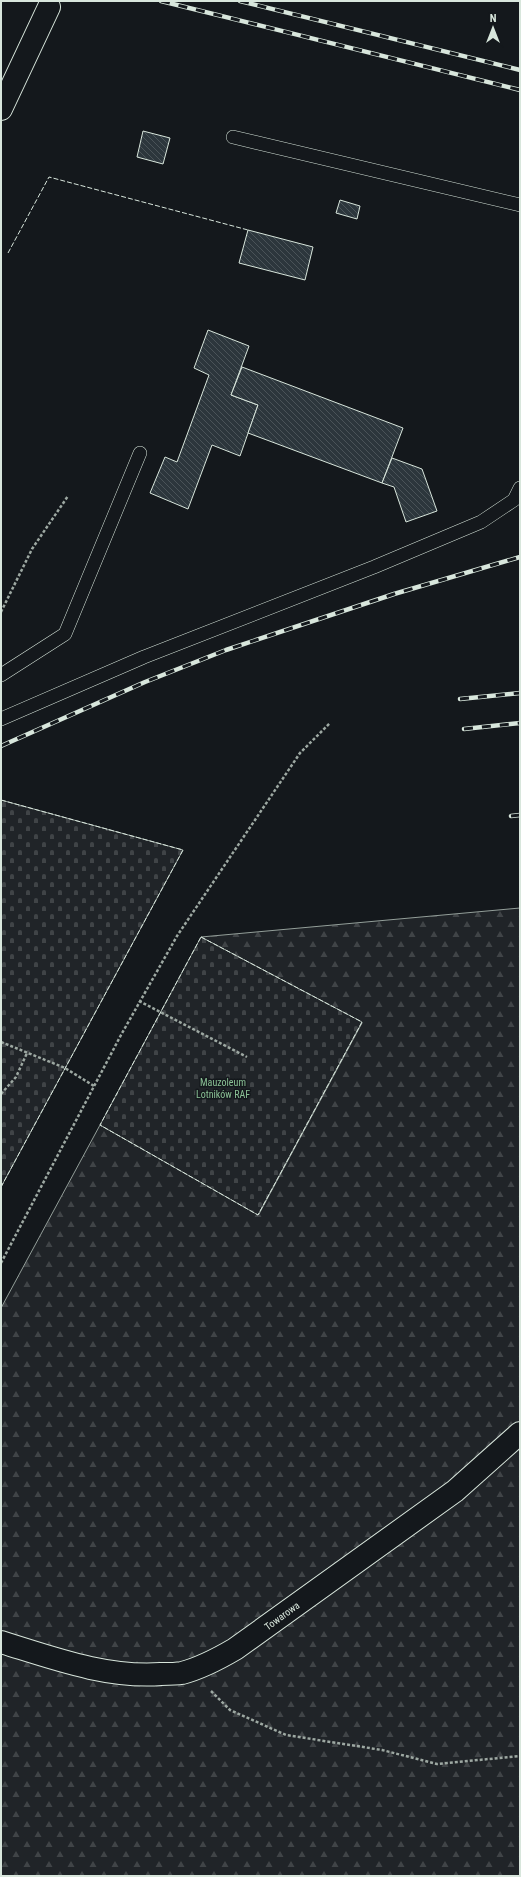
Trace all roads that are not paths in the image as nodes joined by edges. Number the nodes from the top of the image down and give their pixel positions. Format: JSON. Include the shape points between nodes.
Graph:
{"nodes":[{"id":1,"x":49,"y":6,"type":"dead end"},
{"id":2,"x":1,"y":109,"type":"edge"},
{"id":3,"x":233,"y":138,"type":"dead end"},
{"id":4,"x":520,"y":205,"type":"edge"},
{"id":5,"x":140,"y":453,"type":"dead end"},
{"id":6,"x":520,"y":488,"type":"edge"},
{"id":7,"x":1,"y":675,"type":"edge"},
{"id":8,"x":1,"y":719,"type":"edge"},
{"id":9,"x":520,"y":1433,"type":"edge"},
{"id":10,"x":1,"y":1642,"type":"edge"}],
"edges":[{"from":1,"to":2,"type":"street"},
{"from":3,"to":4,"type":"lane"},
{"from":5,"to":7,"type":"lane","via":[[65,634]]},
{"from":6,"to":8,"type":"lane","via":[[514,500],[481,522],[144,657]]},
{"from":9,"to":10,"type":"street","name":"Towarowa","via":[[442,1501],[235,1650],[208,1664],[181,1673],[116,1673]]}]}
